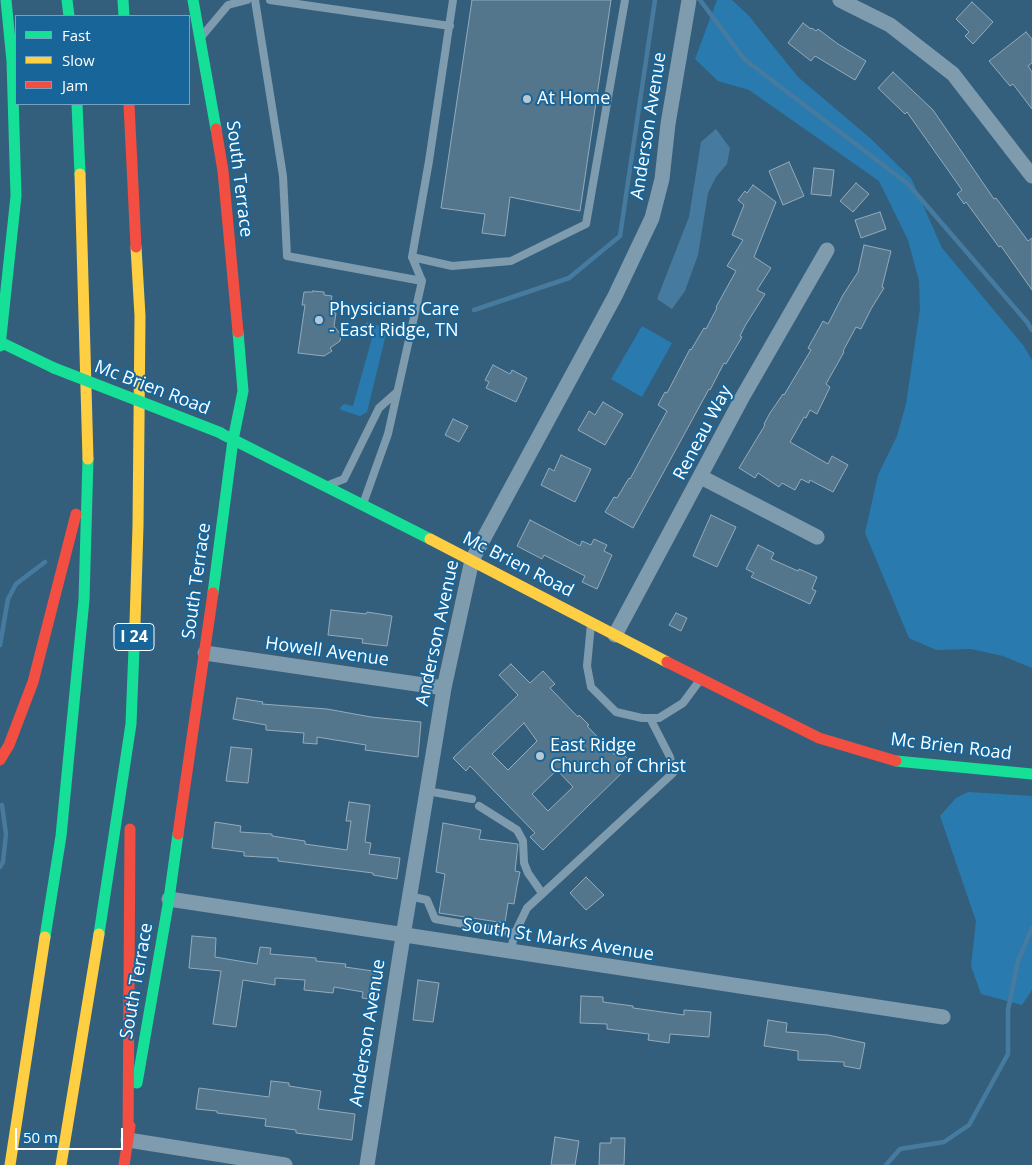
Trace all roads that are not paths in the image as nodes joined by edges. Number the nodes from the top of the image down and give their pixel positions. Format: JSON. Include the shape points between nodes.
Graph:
{"nodes":[{"id":1,"x":6,"y":0,"type":"edge"},
{"id":2,"x":67,"y":0,"type":"edge"},
{"id":3,"x":123,"y":0,"type":"edge"},
{"id":4,"x":193,"y":0,"type":"edge"},
{"id":5,"x":247,"y":0,"type":"edge"},
{"id":6,"x":255,"y":0,"type":"edge"},
{"id":7,"x":270,"y":0,"type":"edge"},
{"id":8,"x":453,"y":0,"type":"edge"},
{"id":9,"x":625,"y":0,"type":"edge"},
{"id":10,"x":689,"y":0,"type":"edge"},
{"id":11,"x":840,"y":0,"type":"edge"},
{"id":12,"x":860,"y":4,"type":"edge"},
{"id":13,"x":69,"y":15,"type":"edge"},
{"id":14,"x":124,"y":15,"type":"edge"},
{"id":15,"x":450,"y":26,"type":"junction"},
{"id":16,"x":199,"y":39,"type":"junction"},
{"id":17,"x":77,"y":105,"type":"edge"},
{"id":18,"x":129,"y":105,"type":"edge"},
{"id":19,"x":1032,"y":176,"type":"edge"},
{"id":20,"x":827,"y":250,"type":"dead end"},
{"id":21,"x":412,"y":257,"type":"junction"},
{"id":22,"x":422,"y":281,"type":"junction"},
{"id":23,"x":0,"y":344,"type":"edge"},
{"id":24,"x":398,"y":392,"type":"junction"},
{"id":25,"x":233,"y":440,"type":"junction"},
{"id":26,"x":88,"y":468,"type":"junction"},
{"id":27,"x":701,"y":477,"type":"junction"},
{"id":28,"x":324,"y":486,"type":"junction"},
{"id":29,"x":362,"y":506,"type":"junction"},
{"id":30,"x":817,"y":537,"type":"dead end"},
{"id":31,"x":472,"y":560,"type":"junction"},
{"id":32,"x":592,"y":622,"type":"junction"},
{"id":33,"x":615,"y":634,"type":"junction"},
{"id":34,"x":205,"y":653,"type":"junction"},
{"id":35,"x":701,"y":679,"type":"junction"},
{"id":36,"x":444,"y":688,"type":"junction"},
{"id":37,"x":650,"y":718,"type":"junction"},
{"id":38,"x":131,"y":724,"type":"junction"},
{"id":39,"x":0,"y":760,"type":"edge"},
{"id":40,"x":1032,"y":774,"type":"edge"},
{"id":41,"x":427,"y":791,"type":"junction"},
{"id":42,"x":472,"y":799,"type":"dead end"},
{"id":43,"x":479,"y":806,"type":"dead end"},
{"id":44,"x":542,"y":893,"type":"junction"},
{"id":45,"x":409,"y":896,"type":"junction"},
{"id":46,"x":168,"y":899,"type":"junction"},
{"id":47,"x":515,"y":933,"type":"junction"},
{"id":48,"x":403,"y":936,"type":"junction"},
{"id":49,"x":510,"y":952,"type":"junction"},
{"id":50,"x":943,"y":1017,"type":"dead end"},
{"id":51,"x":128,"y":1140,"type":"junction"},
{"id":52,"x":258,"y":1163,"type":"edge"},
{"id":53,"x":10,"y":1165,"type":"edge"},
{"id":54,"x":61,"y":1165,"type":"edge"},
{"id":55,"x":124,"y":1165,"type":"edge"},
{"id":56,"x":285,"y":1165,"type":"edge"},
{"id":57,"x":367,"y":1165,"type":"edge"}],
"edges":[{"from":1,"to":23,"type":"main road","via":[[12,61],[16,196]]},
{"from":2,"to":13,"type":"main road"},
{"from":3,"to":14,"type":"main road"},
{"from":4,"to":16,"type":"main road","name":"South Terrace"},
{"from":5,"to":16,"type":"lane","via":[[228,5]]},
{"from":6,"to":22,"type":"lane","via":[[283,176],[287,256]]},
{"from":7,"to":15,"type":"lane"},
{"from":8,"to":15,"type":"lane"},
{"from":9,"to":21,"type":"lane","via":[[586,224],[511,261],[452,266]]},
{"from":10,"to":31,"type":"street","name":"Anderson Avenue","via":[[662,179],[652,218],[616,296]]},
{"from":11,"to":12,"type":"street"},
{"from":12,"to":19,"type":"street","via":[[953,74]]},
{"from":15,"to":21,"type":"lane"},
{"from":16,"to":25,"type":"main road","name":"South Terrace","via":[[223,171],[243,392]]},
{"from":17,"to":26,"type":"main road"},
{"from":18,"to":38,"type":"main road","number":"I 24","via":[[140,316],[138,526]]},
{"from":20,"to":27,"type":"street","name":"Reneau Way","via":[[743,396]]},
{"from":21,"to":22,"type":"lane"},
{"from":22,"to":24,"type":"lane"},
{"from":23,"to":25,"type":"main road","name":"Mc Brien Road","bridge":true},
{"from":24,"to":28,"type":"lane","via":[[379,408],[344,478]]},
{"from":24,"to":29,"type":"lane","via":[[388,434]]},
{"from":25,"to":28,"type":"main road","name":"Mc Brien Road"},
{"from":25,"to":34,"type":"main road","name":"South Terrace"},
{"from":26,"to":39,"type":"main road","via":[[33,682]]},
{"from":26,"to":53,"type":"main road","via":[[84,600],[61,836]]},
{"from":27,"to":30,"type":"street"},
{"from":27,"to":33,"type":"street","name":"Reneau Way"},
{"from":28,"to":29,"type":"main road","name":"Mc Brien Road"},
{"from":29,"to":31,"type":"main road","name":"Mc Brien Road"},
{"from":31,"to":32,"type":"main road","name":"Mc Brien Road"},
{"from":31,"to":36,"type":"street","name":"Anderson Avenue"},
{"from":32,"to":33,"type":"main road","name":"Mc Brien Road"},
{"from":32,"to":37,"type":"lane","via":[[587,666],[591,687],[616,712]]},
{"from":33,"to":35,"type":"main road","name":"Mc Brien Road"},
{"from":34,"to":36,"type":"street","name":"Howell Avenue"},
{"from":34,"to":46,"type":"main road","name":"South Terrace"},
{"from":35,"to":37,"type":"lane","via":[[683,703],[658,718]]},
{"from":35,"to":40,"type":"main road","name":"Mc Brien Road","via":[[810,734],[900,762]]},
{"from":36,"to":41,"type":"street","name":"Anderson Avenue"},
{"from":37,"to":44,"type":"lane","via":[[670,757],[673,773]]},
{"from":38,"to":51,"type":"main road"},
{"from":38,"to":54,"type":"main road","number":"I 24"},
{"from":41,"to":42,"type":"lane"},
{"from":41,"to":45,"type":"street","name":"Anderson Avenue"},
{"from":43,"to":44,"type":"lane","via":[[516,830],[523,840],[528,873]]},
{"from":44,"to":47,"type":"lane","via":[[527,908]]},
{"from":45,"to":47,"type":"lane","via":[[427,900],[435,919]]},
{"from":45,"to":48,"type":"street","name":"Anderson Avenue"},
{"from":46,"to":48,"type":"street","name":"South St Marks Avenue"},
{"from":46,"to":51,"type":"main road","name":"South Terrace"},
{"from":47,"to":49,"type":"lane"},
{"from":48,"to":49,"type":"street","name":"South St Marks Avenue"},
{"from":48,"to":57,"type":"street","name":"Anderson Avenue"},
{"from":49,"to":50,"type":"street","name":"South St Marks Avenue"},
{"from":51,"to":52,"type":"street"},
{"from":51,"to":55,"type":"main road","name":"South Terrace"},
{"from":52,"to":56,"type":"street"}]}
